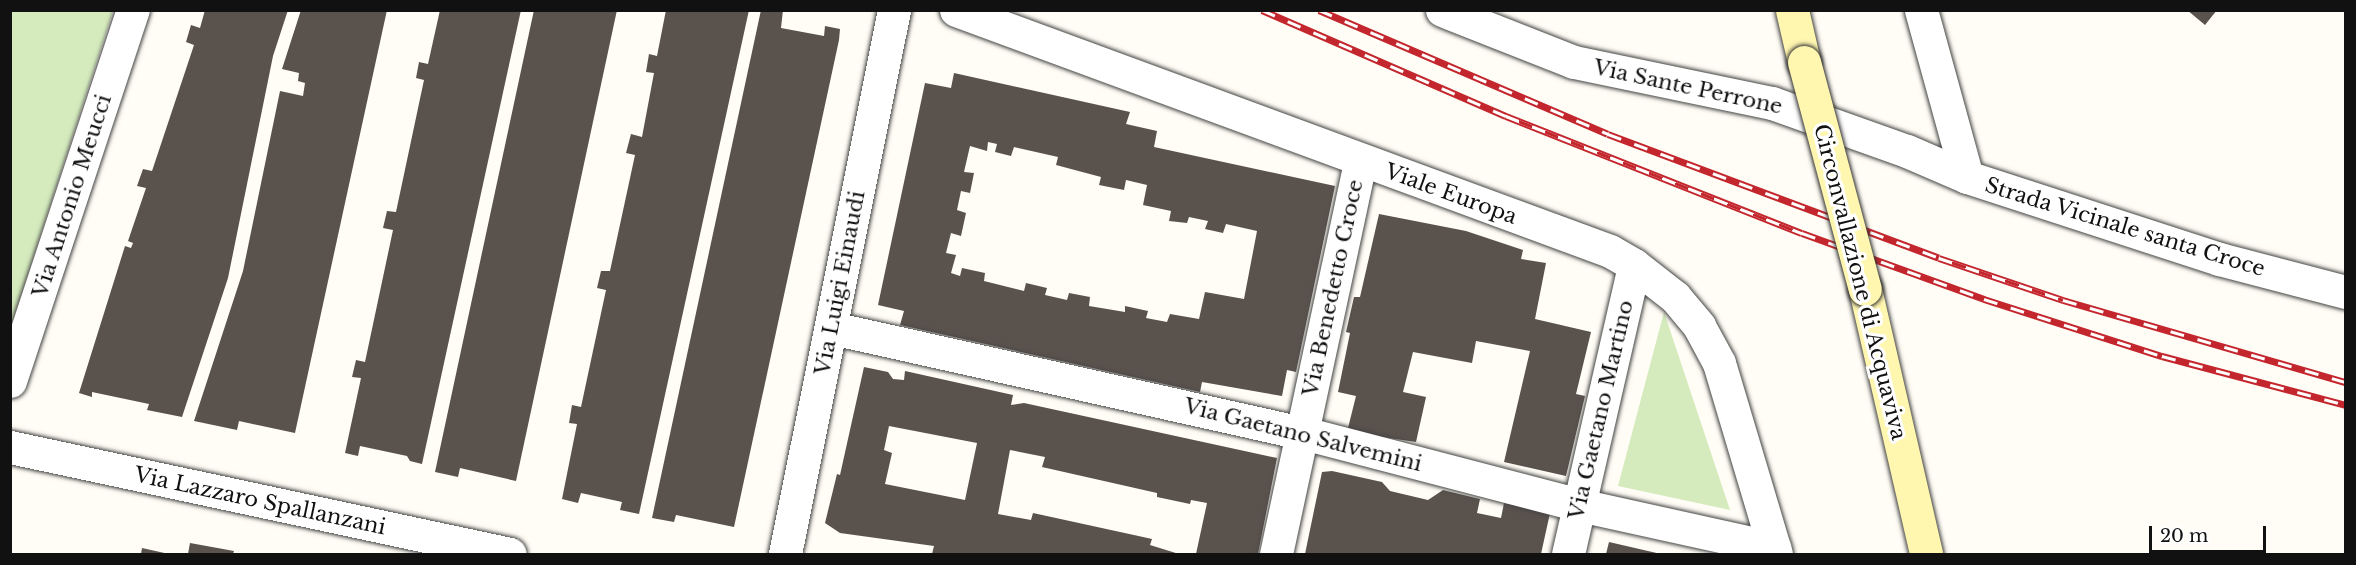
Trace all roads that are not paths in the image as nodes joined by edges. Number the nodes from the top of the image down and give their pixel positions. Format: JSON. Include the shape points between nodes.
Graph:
{"nodes":[{"id":1,"x":133,"y":10,"type":"edge"},
{"id":2,"x":894,"y":10,"type":"edge"},
{"id":3,"x":956,"y":10,"type":"edge"},
{"id":4,"x":1442,"y":10,"type":"edge"},
{"id":5,"x":1792,"y":10,"type":"edge"},
{"id":6,"x":1922,"y":10,"type":"edge"},
{"id":7,"x":1360,"y":161,"type":"junction"},
{"id":8,"x":1967,"y":177,"type":"junction"},
{"id":9,"x":1634,"y":265,"type":"junction"},
{"id":10,"x":2346,"y":292,"type":"edge"},
{"id":11,"x":832,"y":328,"type":"junction"},
{"id":12,"x":10,"y":381,"type":"edge"},
{"id":13,"x":1303,"y":433,"type":"junction"},
{"id":14,"x":10,"y":447,"type":"edge"},
{"id":15,"x":1578,"y":505,"type":"junction"},
{"id":16,"x":1775,"y":551,"type":"edge"},
{"id":17,"x":510,"y":555,"type":"edge"},
{"id":18,"x":785,"y":555,"type":"edge"},
{"id":19,"x":1276,"y":555,"type":"edge"},
{"id":20,"x":1568,"y":555,"type":"edge"},
{"id":21,"x":1926,"y":555,"type":"edge"}],
"edges":[{"from":1,"to":12,"type":"street","name":"Via Antonio Meucci"},
{"from":2,"to":11,"type":"street","name":"Via Luigi Einaudi"},
{"from":3,"to":7,"type":"street","name":"Viale Europa"},
{"from":4,"to":8,"type":"street","name":"Via Sante Perrone","via":[[1574,62],[1772,103]]},
{"from":5,"to":21,"type":"main road","name":"Circonvallazione di Acquaviva","bridge":true,"via":[[1865,289]]},
{"from":6,"to":8,"type":"street","name":"Strada Vicinale santa Croce"},
{"from":7,"to":9,"type":"street","name":"Viale Europa","via":[[1610,251]]},
{"from":7,"to":13,"type":"street","name":"Via Benedetto Croce"},
{"from":8,"to":10,"type":"street","name":"Strada Vicinale santa Croce","via":[[2219,259]]},
{"from":9,"to":15,"type":"street","name":"Via Gaetano Martino"},
{"from":9,"to":16,"type":"street","name":"Viale Europa","via":[[1675,297],[1699,326],[1719,363]]},
{"from":11,"to":13,"type":"street","name":"Via Gaetano Salvemini"},
{"from":11,"to":18,"type":"street","name":"Via Luigi Einaudi"},
{"from":13,"to":15,"type":"street","name":"Via Gaetano Salvemini"},
{"from":13,"to":19,"type":"street","name":"Via Benedetto Croce"},
{"from":14,"to":17,"type":"street","name":"Via Lazzaro Spallanzani"},
{"from":15,"to":16,"type":"street","name":"Via Gaetano Salvemini"},
{"from":15,"to":20,"type":"street","name":"Via Gaetano Martino"}]}
